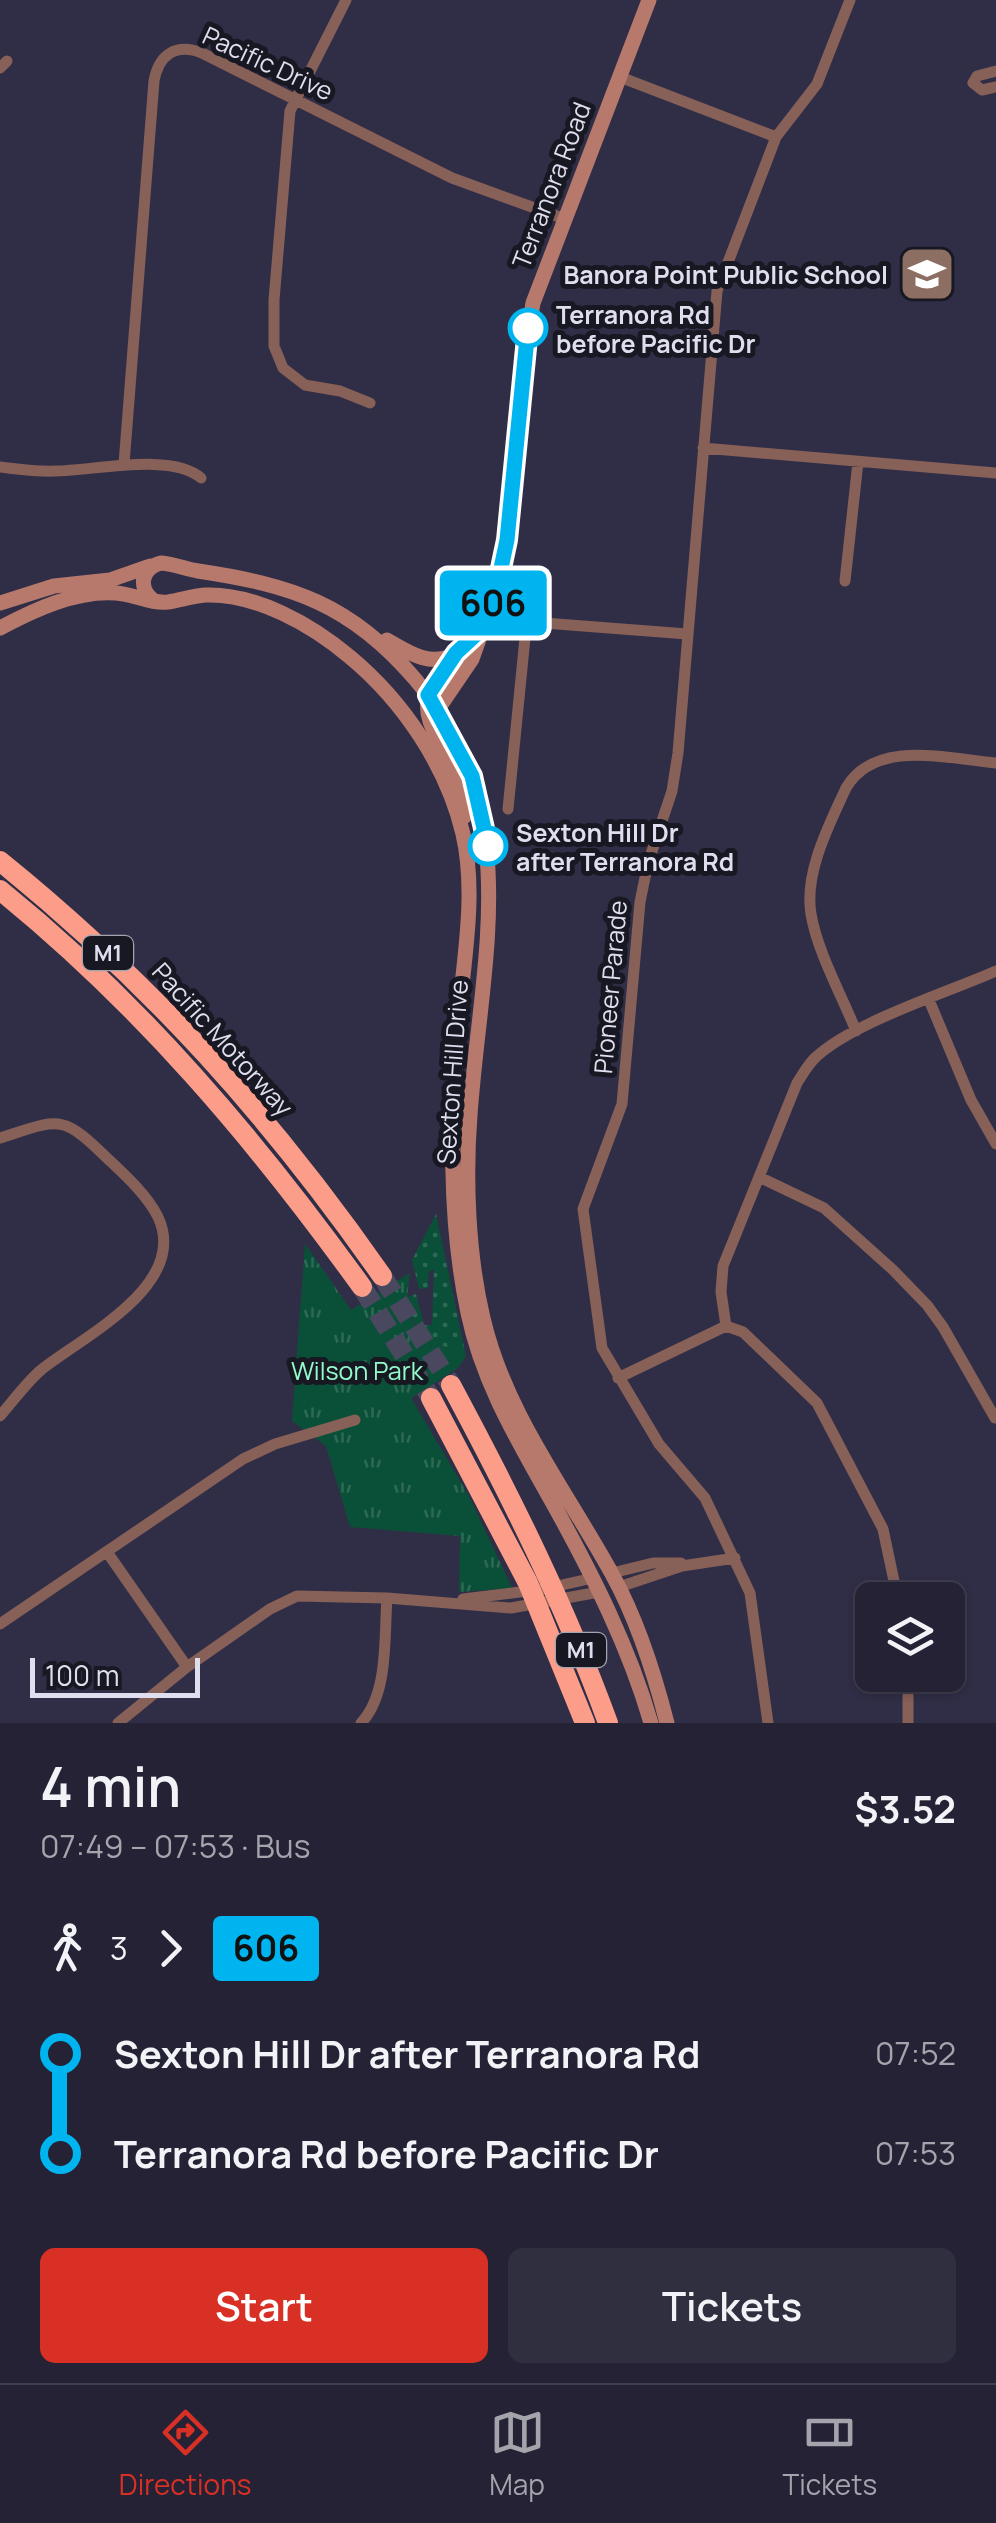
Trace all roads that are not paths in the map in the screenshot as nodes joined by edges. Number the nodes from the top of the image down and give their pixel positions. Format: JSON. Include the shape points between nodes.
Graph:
{"nodes":[{"id":1,"x":346,"y":0,"type":"edge"},
{"id":2,"x":649,"y":0,"type":"edge"},
{"id":3,"x":850,"y":0,"type":"edge"},
{"id":4,"x":996,"y":71,"type":"edge"},
{"id":5,"x":620,"y":78,"type":"junction"},
{"id":6,"x":996,"y":87,"type":"edge"},
{"id":7,"x":294,"y":100,"type":"junction"},
{"id":8,"x":776,"y":137,"type":"junction"},
{"id":9,"x":565,"y":218,"type":"junction"},
{"id":10,"x":370,"y":403,"type":"dead end"},
{"id":11,"x":703,"y":448,"type":"junction"},
{"id":12,"x":858,"y":462,"type":"junction"},
{"id":13,"x":124,"y":464,"type":"junction"},
{"id":14,"x":0,"y":467,"type":"edge"},
{"id":15,"x":996,"y":473,"type":"edge"},
{"id":16,"x":201,"y":478,"type":"dead end"},
{"id":17,"x":163,"y":564,"type":"junction"},
{"id":18,"x":845,"y":581,"type":"dead end"},
{"id":19,"x":494,"y":601,"type":"junction"},
{"id":20,"x":162,"y":602,"type":"junction"},
{"id":21,"x":0,"y":603,"type":"edge"},
{"id":22,"x":527,"y":618,"type":"junction"},
{"id":23,"x":353,"y":621,"type":"junction"},
{"id":24,"x":0,"y":628,"type":"edge"},
{"id":25,"x":482,"y":629,"type":"junction"},
{"id":26,"x":687,"y":634,"type":"junction"},
{"id":27,"x":456,"y":653,"type":"junction"},
{"id":28,"x":391,"y":698,"type":"junction"},
{"id":29,"x":431,"y":704,"type":"junction"},
{"id":30,"x":996,"y":763,"type":"edge"},
{"id":31,"x":508,"y":809,"type":"dead end"},
{"id":32,"x":463,"y":836,"type":"junction"},
{"id":33,"x":0,"y":861,"type":"edge"},
{"id":34,"x":0,"y":890,"type":"edge"},
{"id":35,"x":996,"y":972,"type":"edge"},
{"id":36,"x":929,"y":1000,"type":"junction"},
{"id":37,"x":856,"y":1031,"type":"junction"},
{"id":38,"x":199,"y":1062,"type":"junction"},
{"id":39,"x":0,"y":1138,"type":"edge"},
{"id":40,"x":996,"y":1144,"type":"edge"},
{"id":41,"x":758,"y":1177,"type":"junction"},
{"id":42,"x":382,"y":1276,"type":"tunnel mouth"},
{"id":43,"x":362,"y":1287,"type":"tunnel mouth"},
{"id":44,"x":726,"y":1326,"type":"junction"},
{"id":45,"x":618,"y":1378,"type":"junction"},
{"id":46,"x":451,"y":1385,"type":"tunnel mouth"},
{"id":47,"x":432,"y":1398,"type":"tunnel mouth"},
{"id":48,"x":0,"y":1416,"type":"edge"},
{"id":49,"x":995,"y":1418,"type":"edge"},
{"id":50,"x":355,"y":1420,"type":"dead end"},
{"id":51,"x":107,"y":1552,"type":"junction"},
{"id":52,"x":734,"y":1558,"type":"junction"},
{"id":53,"x":615,"y":1580,"type":"junction"},
{"id":54,"x":894,"y":1582,"type":"edge"},
{"id":55,"x":596,"y":1585,"type":"junction"},
{"id":56,"x":574,"y":1590,"type":"junction"},
{"id":57,"x":387,"y":1598,"type":"junction"},
{"id":58,"x":439,"y":1601,"type":"junction"},
{"id":59,"x":0,"y":1624,"type":"edge"},
{"id":60,"x":187,"y":1667,"type":"junction"},
{"id":61,"x":908,"y":1692,"type":"edge"},
{"id":62,"x":118,"y":1723,"type":"edge"},
{"id":63,"x":361,"y":1723,"type":"edge"},
{"id":64,"x":585,"y":1723,"type":"edge"},
{"id":65,"x":608,"y":1723,"type":"edge"},
{"id":66,"x":650,"y":1723,"type":"edge"},
{"id":67,"x":666,"y":1723,"type":"edge"},
{"id":68,"x":768,"y":1723,"type":"edge"},
{"id":69,"x":908,"y":1723,"type":"edge"}],
"edges":[{"from":1,"to":7,"type":"street"},
{"from":2,"to":5,"type":"street","name":"Terranora Road"},
{"from":3,"to":8,"type":"street","name":"Pioneer Parade","via":[[817,84]]},
{"from":4,"to":6,"type":"street","via":[[974,83],[982,90]]},
{"from":5,"to":8,"type":"street"},
{"from":5,"to":9,"type":"street","name":"Terranora Road"},
{"from":7,"to":9,"type":"street","name":"Pacific Drive","via":[[452,178]]},
{"from":7,"to":10,"type":"street","via":[[274,346],[283,368],[305,385]]},
{"from":7,"to":13,"type":"street","name":"Pacific Drive","via":[[192,49],[171,51],[158,65]]},
{"from":8,"to":11,"type":"street","name":"Pioneer Parade","via":[[717,292]]},
{"from":9,"to":19,"type":"street","name":"Terranora Road","via":[[530,319],[507,540]]},
{"from":11,"to":12,"type":"street"},
{"from":11,"to":26,"type":"street","name":"Pioneer Parade"},
{"from":12,"to":15,"type":"street"},
{"from":12,"to":18,"type":"street"},
{"from":13,"to":14,"type":"street","via":[[54,472]]},
{"from":13,"to":16,"type":"street","via":[[185,468]]},
{"from":17,"to":20,"type":"street","via":[[147,571],[143,582],[147,594]]},
{"from":17,"to":20,"type":"street","via":[[179,571],[183,585],[178,596]]},
{"from":17,"to":21,"type":"street","name":"Sexton Hill Drive"},
{"from":17,"to":23,"type":"street","name":"Sexton Hill Drive","via":[[270,583]]},
{"from":19,"to":22,"type":"street"},
{"from":19,"to":25,"type":"street","name":"Terranora Road"},
{"from":20,"to":24,"type":"street","name":"Sexton Hill Drive","via":[[94,594]]},
{"from":20,"to":28,"type":"street","name":"Sexton Hill Drive","via":[[228,596],[268,608],[335,644]]},
{"from":22,"to":26,"type":"street"},
{"from":22,"to":31,"type":"street"},
{"from":23,"to":27,"type":"street","via":[[424,658],[444,660]]},
{"from":23,"to":29,"type":"street","name":"Sexton Hill Drive","via":[[391,652]]},
{"from":25,"to":27,"type":"street","name":"Terranora Road"},
{"from":25,"to":29,"type":"street","name":"Terranora Road","via":[[467,669]]},
{"from":26,"to":45,"type":"street","name":"Pioneer Parade","via":[[672,790],[640,902],[622,1104],[583,1209],[599,1337]]},
{"from":27,"to":29,"type":"street","name":"Terranora Road"},
{"from":28,"to":29,"type":"street"},
{"from":28,"to":32,"type":"street","name":"Sexton Hill Drive","via":[[433,759]]},
{"from":29,"to":32,"type":"street","via":[[428,720],[462,798]]},
{"from":29,"to":53,"type":"street","name":"Sexton Hill Drive","via":[[472,776],[489,858],[469,1138],[480,1304],[517,1412]]},
{"from":30,"to":37,"type":"street","via":[[896,756],[869,765],[846,788],[815,865],[810,913]]},
{"from":32,"to":55,"type":"street","name":"Sexton Hill Drive","via":[[468,898],[452,1144],[464,1290],[494,1395]]},
{"from":33,"to":38,"type":"highway","name":"Pacific Motorway","number":"M1","via":[[131,974]]},
{"from":34,"to":38,"type":"highway","name":"Pacific Motorway","number":"M1"},
{"from":35,"to":36,"type":"street"},
{"from":36,"to":37,"type":"street"},
{"from":36,"to":40,"type":"street"},
{"from":37,"to":41,"type":"street","via":[[808,1066]]},
{"from":38,"to":42,"type":"highway","name":"Pacific Motorway","number":"M1","via":[[320,1187]]},
{"from":38,"to":43,"type":"highway","name":"Pacific Motorway","number":"M1"},
{"from":39,"to":48,"type":"street","via":[[52,1122],[83,1134],[150,1205],[161,1226],[162,1249],[152,1279],[129,1304],[39,1372]]},
{"from":41,"to":44,"type":"street","via":[[723,1266]]},
{"from":41,"to":49,"type":"street","via":[[824,1208],[892,1269],[943,1327]]},
{"from":44,"to":45,"type":"street"},
{"from":44,"to":54,"type":"street","via":[[743,1332],[817,1403],[883,1530]]},
{"from":45,"to":52,"type":"street","name":"Pioneer Parade","via":[[705,1498]]},
{"from":46,"to":65,"type":"highway","number":"M1","via":[[542,1562]]},
{"from":47,"to":64,"type":"highway","number":"M1","via":[[528,1583]]},
{"from":50,"to":51,"type":"street","via":[[243,1459]]},
{"from":51,"to":59,"type":"street"},
{"from":51,"to":60,"type":"street"},
{"from":52,"to":53,"type":"street","via":[[658,1562]]},
{"from":52,"to":68,"type":"street","name":"Pioneer Parade","via":[[750,1593]]},
{"from":53,"to":55,"type":"street"},
{"from":53,"to":67,"type":"street","name":"Sexton Hill Drive","via":[[650,1660]]},
{"from":55,"to":56,"type":"street"},
{"from":55,"to":66,"type":"street","name":"Sexton Hill Drive"},
{"from":56,"to":58,"type":"street"},
{"from":56,"to":58,"type":"street","via":[[518,1607]]},
{"from":57,"to":58,"type":"street"},
{"from":57,"to":60,"type":"street","via":[[297,1596]]},
{"from":57,"to":63,"type":"street","via":[[378,1690]]},
{"from":60,"to":62,"type":"street"},
{"from":61,"to":69,"type":"street"}]}
